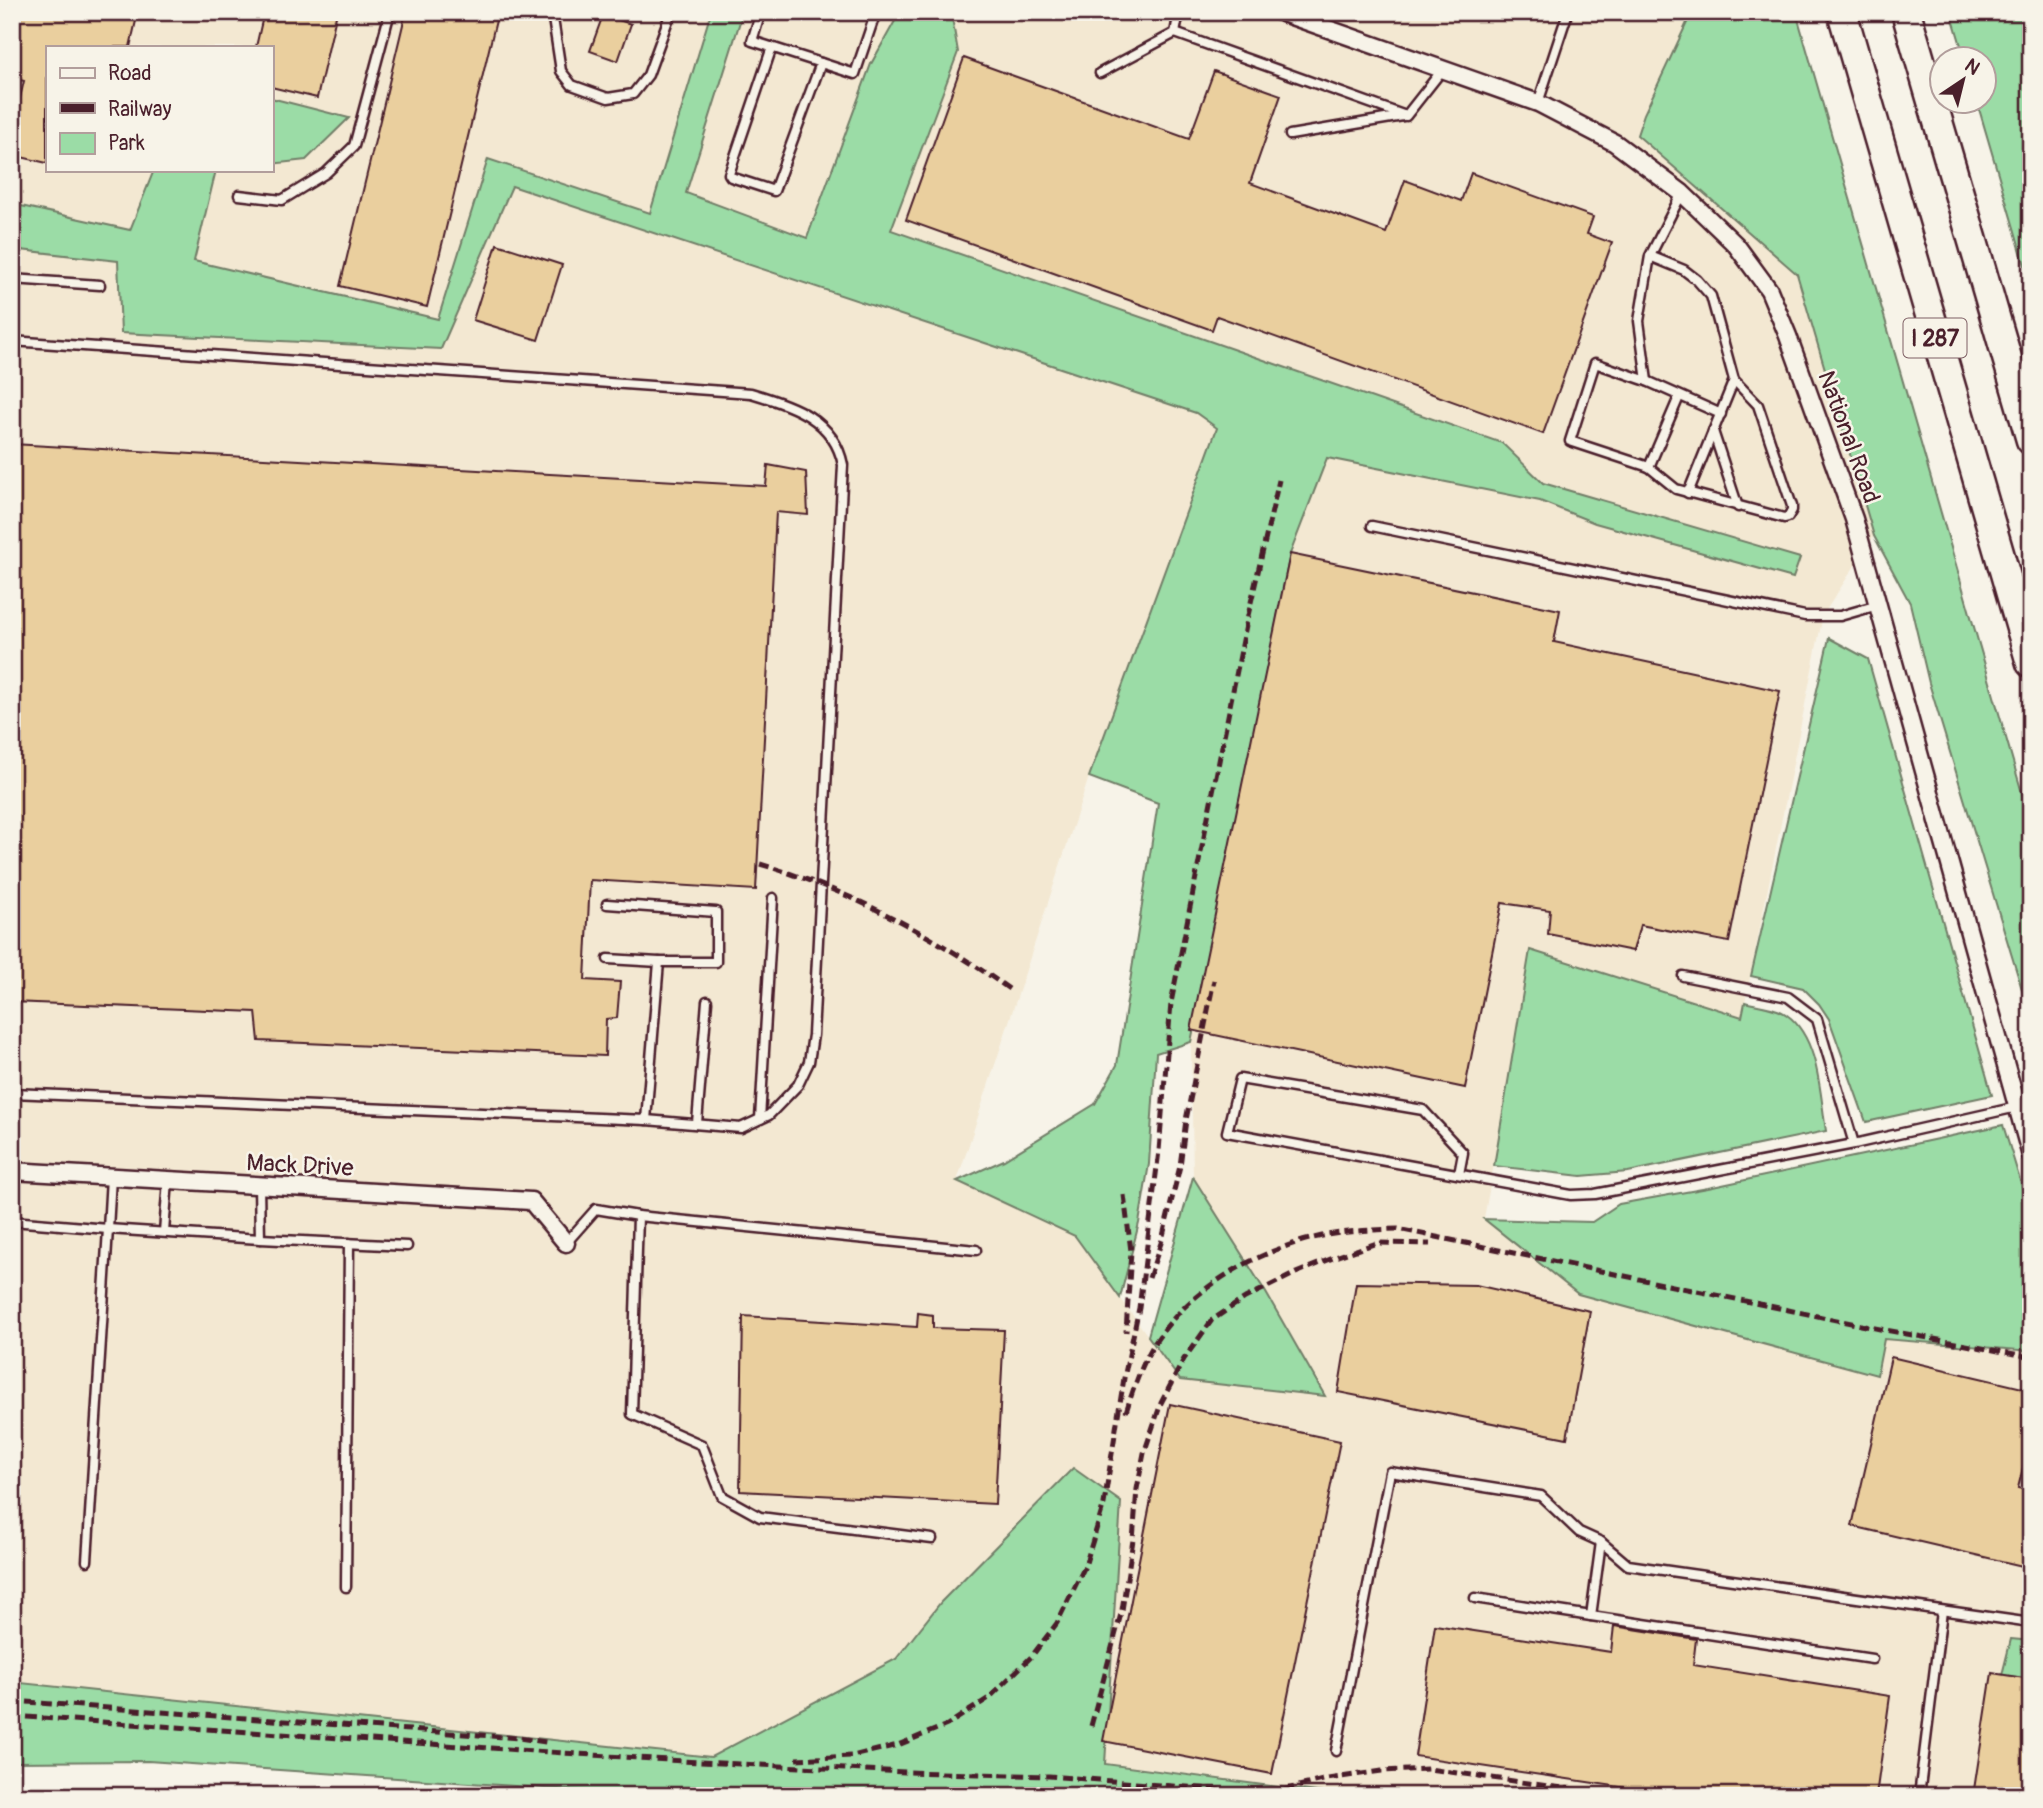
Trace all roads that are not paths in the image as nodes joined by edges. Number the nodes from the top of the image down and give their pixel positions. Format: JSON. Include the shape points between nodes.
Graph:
{"nodes":[{"id":1,"x":390,"y":12,"type":"edge"},
{"id":2,"x":552,"y":12,"type":"edge"},
{"id":3,"x":671,"y":12,"type":"edge"},
{"id":4,"x":761,"y":12,"type":"edge"},
{"id":5,"x":876,"y":12,"type":"edge"},
{"id":6,"x":1179,"y":12,"type":"edge"},
{"id":7,"x":1280,"y":12,"type":"edge"},
{"id":8,"x":1568,"y":12,"type":"edge"},
{"id":9,"x":1842,"y":12,"type":"edge"},
{"id":10,"x":1906,"y":12,"type":"edge"},
{"id":11,"x":1175,"y":33,"type":"junction"},
{"id":12,"x":772,"y":47,"type":"junction"},
{"id":13,"x":821,"y":63,"type":"junction"},
{"id":14,"x":1444,"y":68,"type":"junction"},
{"id":15,"x":1100,"y":74,"type":"dead end"},
{"id":16,"x":1538,"y":103,"type":"junction"},
{"id":17,"x":1406,"y":116,"type":"junction"},
{"id":18,"x":1290,"y":135,"type":"dead end"},
{"id":19,"x":1682,"y":193,"type":"junction"},
{"id":20,"x":239,"y":195,"type":"dead end"},
{"id":21,"x":1650,"y":256,"type":"junction"},
{"id":22,"x":12,"y":279,"type":"edge"},
{"id":23,"x":100,"y":285,"type":"dead end"},
{"id":24,"x":12,"y":341,"type":"edge"},
{"id":25,"x":1734,"y":380,"type":"junction"},
{"id":26,"x":1647,"y":381,"type":"junction"},
{"id":27,"x":1679,"y":397,"type":"junction"},
{"id":28,"x":1721,"y":414,"type":"junction"},
{"id":29,"x":1713,"y":431,"type":"junction"},
{"id":30,"x":2031,"y":440,"type":"edge"},
{"id":31,"x":1649,"y":467,"type":"junction"},
{"id":32,"x":1688,"y":492,"type":"junction"},
{"id":33,"x":1738,"y":507,"type":"junction"},
{"id":34,"x":1372,"y":526,"type":"dead end"},
{"id":35,"x":1878,"y":605,"type":"junction"},
{"id":36,"x":2031,"y":663,"type":"edge"},
{"id":37,"x":773,"y":898,"type":"dead end"},
{"id":38,"x":607,"y":904,"type":"dead end"},
{"id":39,"x":608,"y":959,"type":"dead end"},
{"id":40,"x":659,"y":962,"type":"junction"},
{"id":41,"x":1683,"y":976,"type":"dead end"},
{"id":42,"x":707,"y":1001,"type":"dead end"},
{"id":43,"x":12,"y":1093,"type":"edge"},
{"id":44,"x":2017,"y":1107,"type":"junction"},
{"id":45,"x":760,"y":1119,"type":"junction"},
{"id":46,"x":646,"y":1120,"type":"junction"},
{"id":47,"x":697,"y":1123,"type":"junction"},
{"id":48,"x":1854,"y":1144,"type":"junction"},
{"id":49,"x":2031,"y":1156,"type":"edge"},
{"id":50,"x":12,"y":1171,"type":"edge"},
{"id":51,"x":1459,"y":1174,"type":"junction"},
{"id":52,"x":111,"y":1177,"type":"junction"},
{"id":53,"x":169,"y":1180,"type":"junction"},
{"id":54,"x":259,"y":1185,"type":"junction"},
{"id":55,"x":638,"y":1216,"type":"junction"},
{"id":56,"x":12,"y":1221,"type":"edge"},
{"id":57,"x":108,"y":1229,"type":"junction"},
{"id":58,"x":164,"y":1232,"type":"junction"},
{"id":59,"x":260,"y":1239,"type":"junction"},
{"id":60,"x":566,"y":1243,"type":"joint"},
{"id":61,"x":349,"y":1244,"type":"junction"},
{"id":62,"x":407,"y":1246,"type":"dead end"},
{"id":63,"x":975,"y":1250,"type":"dead end"},
{"id":64,"x":932,"y":1539,"type":"dead end"},
{"id":65,"x":1601,"y":1542,"type":"junction"},
{"id":66,"x":87,"y":1561,"type":"dead end"},
{"id":67,"x":346,"y":1587,"type":"dead end"},
{"id":68,"x":1475,"y":1598,"type":"dead end"},
{"id":69,"x":1942,"y":1611,"type":"junction"},
{"id":70,"x":1591,"y":1616,"type":"junction"},
{"id":71,"x":2031,"y":1623,"type":"edge"},
{"id":72,"x":1872,"y":1659,"type":"dead end"},
{"id":73,"x":1336,"y":1751,"type":"dead end"},
{"id":74,"x":1919,"y":1796,"type":"edge"}],
"edges":[{"from":1,"to":20,"type":"lane","via":[[354,146],[326,173],[282,200]]},
{"from":2,"to":3,"type":"lane","via":[[561,71],[572,85],[608,98],[634,94],[648,75]]},
{"from":4,"to":12,"type":"lane","via":[[752,41]]},
{"from":5,"to":13,"type":"lane","via":[[855,74]]},
{"from":6,"to":11,"type":"lane"},
{"from":7,"to":14,"type":"street","name":"National Road"},
{"from":8,"to":16,"type":"lane"},
{"from":9,"to":36,"type":"highway","number":"I 287"},
{"from":10,"to":30,"type":"highway","number":"I 287"},
{"from":11,"to":15,"type":"lane"},
{"from":11,"to":17,"type":"lane"},
{"from":12,"to":13,"type":"lane"},
{"from":12,"to":13,"type":"lane","via":[[731,177],[774,191]]},
{"from":14,"to":16,"type":"street","name":"National Road"},
{"from":14,"to":17,"type":"lane"},
{"from":16,"to":19,"type":"street","name":"National Road","via":[[1615,144]]},
{"from":17,"to":18,"type":"lane"},
{"from":19,"to":21,"type":"lane"},
{"from":19,"to":35,"type":"street","name":"National Road","via":[[1736,245],[1769,290],[1854,519]]},
{"from":21,"to":25,"type":"lane","via":[[1684,270],[1711,296]]},
{"from":21,"to":26,"type":"lane","via":[[1639,321]]},
{"from":22,"to":23,"type":"lane"},
{"from":24,"to":45,"type":"lane","via":[[751,393],[817,421],[840,448],[843,465],[813,1035],[809,1062],[798,1085]]},
{"from":25,"to":28,"type":"lane"},
{"from":25,"to":33,"type":"lane","via":[[1758,405],[1792,510],[1784,518]]},
{"from":26,"to":27,"type":"lane"},
{"from":26,"to":31,"type":"lane","via":[[1595,363],[1570,441]]},
{"from":27,"to":28,"type":"lane"},
{"from":27,"to":31,"type":"lane"},
{"from":28,"to":29,"type":"lane"},
{"from":29,"to":32,"type":"lane"},
{"from":29,"to":33,"type":"lane"},
{"from":31,"to":32,"type":"lane","via":[[1676,489]]},
{"from":32,"to":33,"type":"lane"},
{"from":34,"to":35,"type":"lane","via":[[1805,616],[1840,616]]},
{"from":35,"to":44,"type":"street","name":"National Road"},
{"from":37,"to":45,"type":"lane"},
{"from":38,"to":40,"type":"lane","via":[[716,912],[716,962]]},
{"from":39,"to":40,"type":"lane"},
{"from":40,"to":46,"type":"lane"},
{"from":41,"to":48,"type":"lane","via":[[1788,997],[1816,1019]]},
{"from":42,"to":47,"type":"lane"},
{"from":43,"to":46,"type":"lane"},
{"from":44,"to":48,"type":"lane"},
{"from":44,"to":49,"type":"street","name":"National Road"},
{"from":45,"to":47,"type":"lane","via":[[741,1128]]},
{"from":46,"to":47,"type":"lane"},
{"from":48,"to":51,"type":"lane","via":[[1595,1194],[1556,1193]]},
{"from":50,"to":52,"type":"street","name":"Mack Drive"},
{"from":51,"to":51,"type":"lane","via":[[1227,1132],[1240,1079],[1423,1110],[1463,1153]]},
{"from":52,"to":53,"type":"street","name":"Mack Drive"},
{"from":52,"to":57,"type":"lane"},
{"from":53,"to":54,"type":"street","name":"Mack Drive"},
{"from":53,"to":58,"type":"lane"},
{"from":54,"to":59,"type":"lane"},
{"from":54,"to":60,"type":"street","name":"Mack Drive","via":[[531,1201]]},
{"from":55,"to":60,"type":"lane","via":[[596,1209]]},
{"from":55,"to":63,"type":"lane"},
{"from":55,"to":64,"type":"lane","via":[[632,1414],[702,1445],[722,1496],[760,1517]]},
{"from":56,"to":57,"type":"lane"},
{"from":57,"to":58,"type":"lane"},
{"from":57,"to":66,"type":"lane"},
{"from":58,"to":59,"type":"lane"},
{"from":59,"to":61,"type":"lane"},
{"from":61,"to":62,"type":"lane"},
{"from":61,"to":67,"type":"lane"},
{"from":65,"to":69,"type":"lane","via":[[1628,1565]]},
{"from":65,"to":70,"type":"lane"},
{"from":65,"to":73,"type":"lane","via":[[1579,1532],[1541,1496],[1390,1472]]},
{"from":68,"to":70,"type":"lane"},
{"from":69,"to":71,"type":"lane"},
{"from":69,"to":74,"type":"lane"},
{"from":70,"to":72,"type":"lane"}]}
